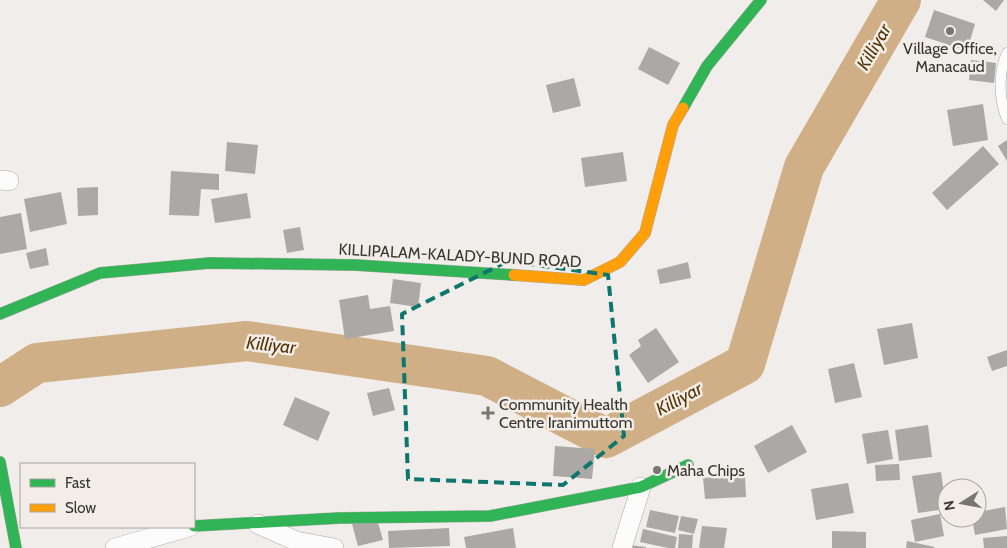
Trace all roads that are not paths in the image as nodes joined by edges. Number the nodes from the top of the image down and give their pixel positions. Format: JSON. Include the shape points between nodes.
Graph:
{"nodes":[{"id":1,"x":762,"y":0,"type":"edge"},
{"id":2,"x":1007,"y":53,"type":"edge"},
{"id":3,"x":1007,"y":119,"type":"edge"},
{"id":4,"x":0,"y":314,"type":"edge"},
{"id":5,"x":0,"y":462,"type":"edge"},
{"id":6,"x":688,"y":465,"type":"dead end"},
{"id":7,"x":641,"y":487,"type":"junction"},
{"id":8,"x":254,"y":523,"type":"junction"},
{"id":9,"x":195,"y":526,"type":"edge"},
{"id":10,"x":185,"y":528,"type":"edge"},
{"id":11,"x":16,"y":548,"type":"edge"},
{"id":12,"x":115,"y":548,"type":"edge"},
{"id":13,"x":334,"y":548,"type":"edge"},
{"id":14,"x":622,"y":548,"type":"edge"}],
"edges":[{"from":1,"to":4,"type":"street","name":"KILLIPALAM-KALADY-BUND ROAD","via":[[707,66],[673,125],[645,233],[620,262],[584,280],[354,265],[210,264],[100,273]]},
{"from":2,"to":3,"type":"lane","via":[[1000,91]]},
{"from":5,"to":11,"type":"street"},
{"from":6,"to":7,"type":"street"},
{"from":7,"to":8,"type":"street","via":[[490,516]]},
{"from":7,"to":14,"type":"street"},
{"from":8,"to":9,"type":"street"},
{"from":8,"to":13,"type":"street","via":[[296,541]]},
{"from":10,"to":12,"type":"street"}]}
